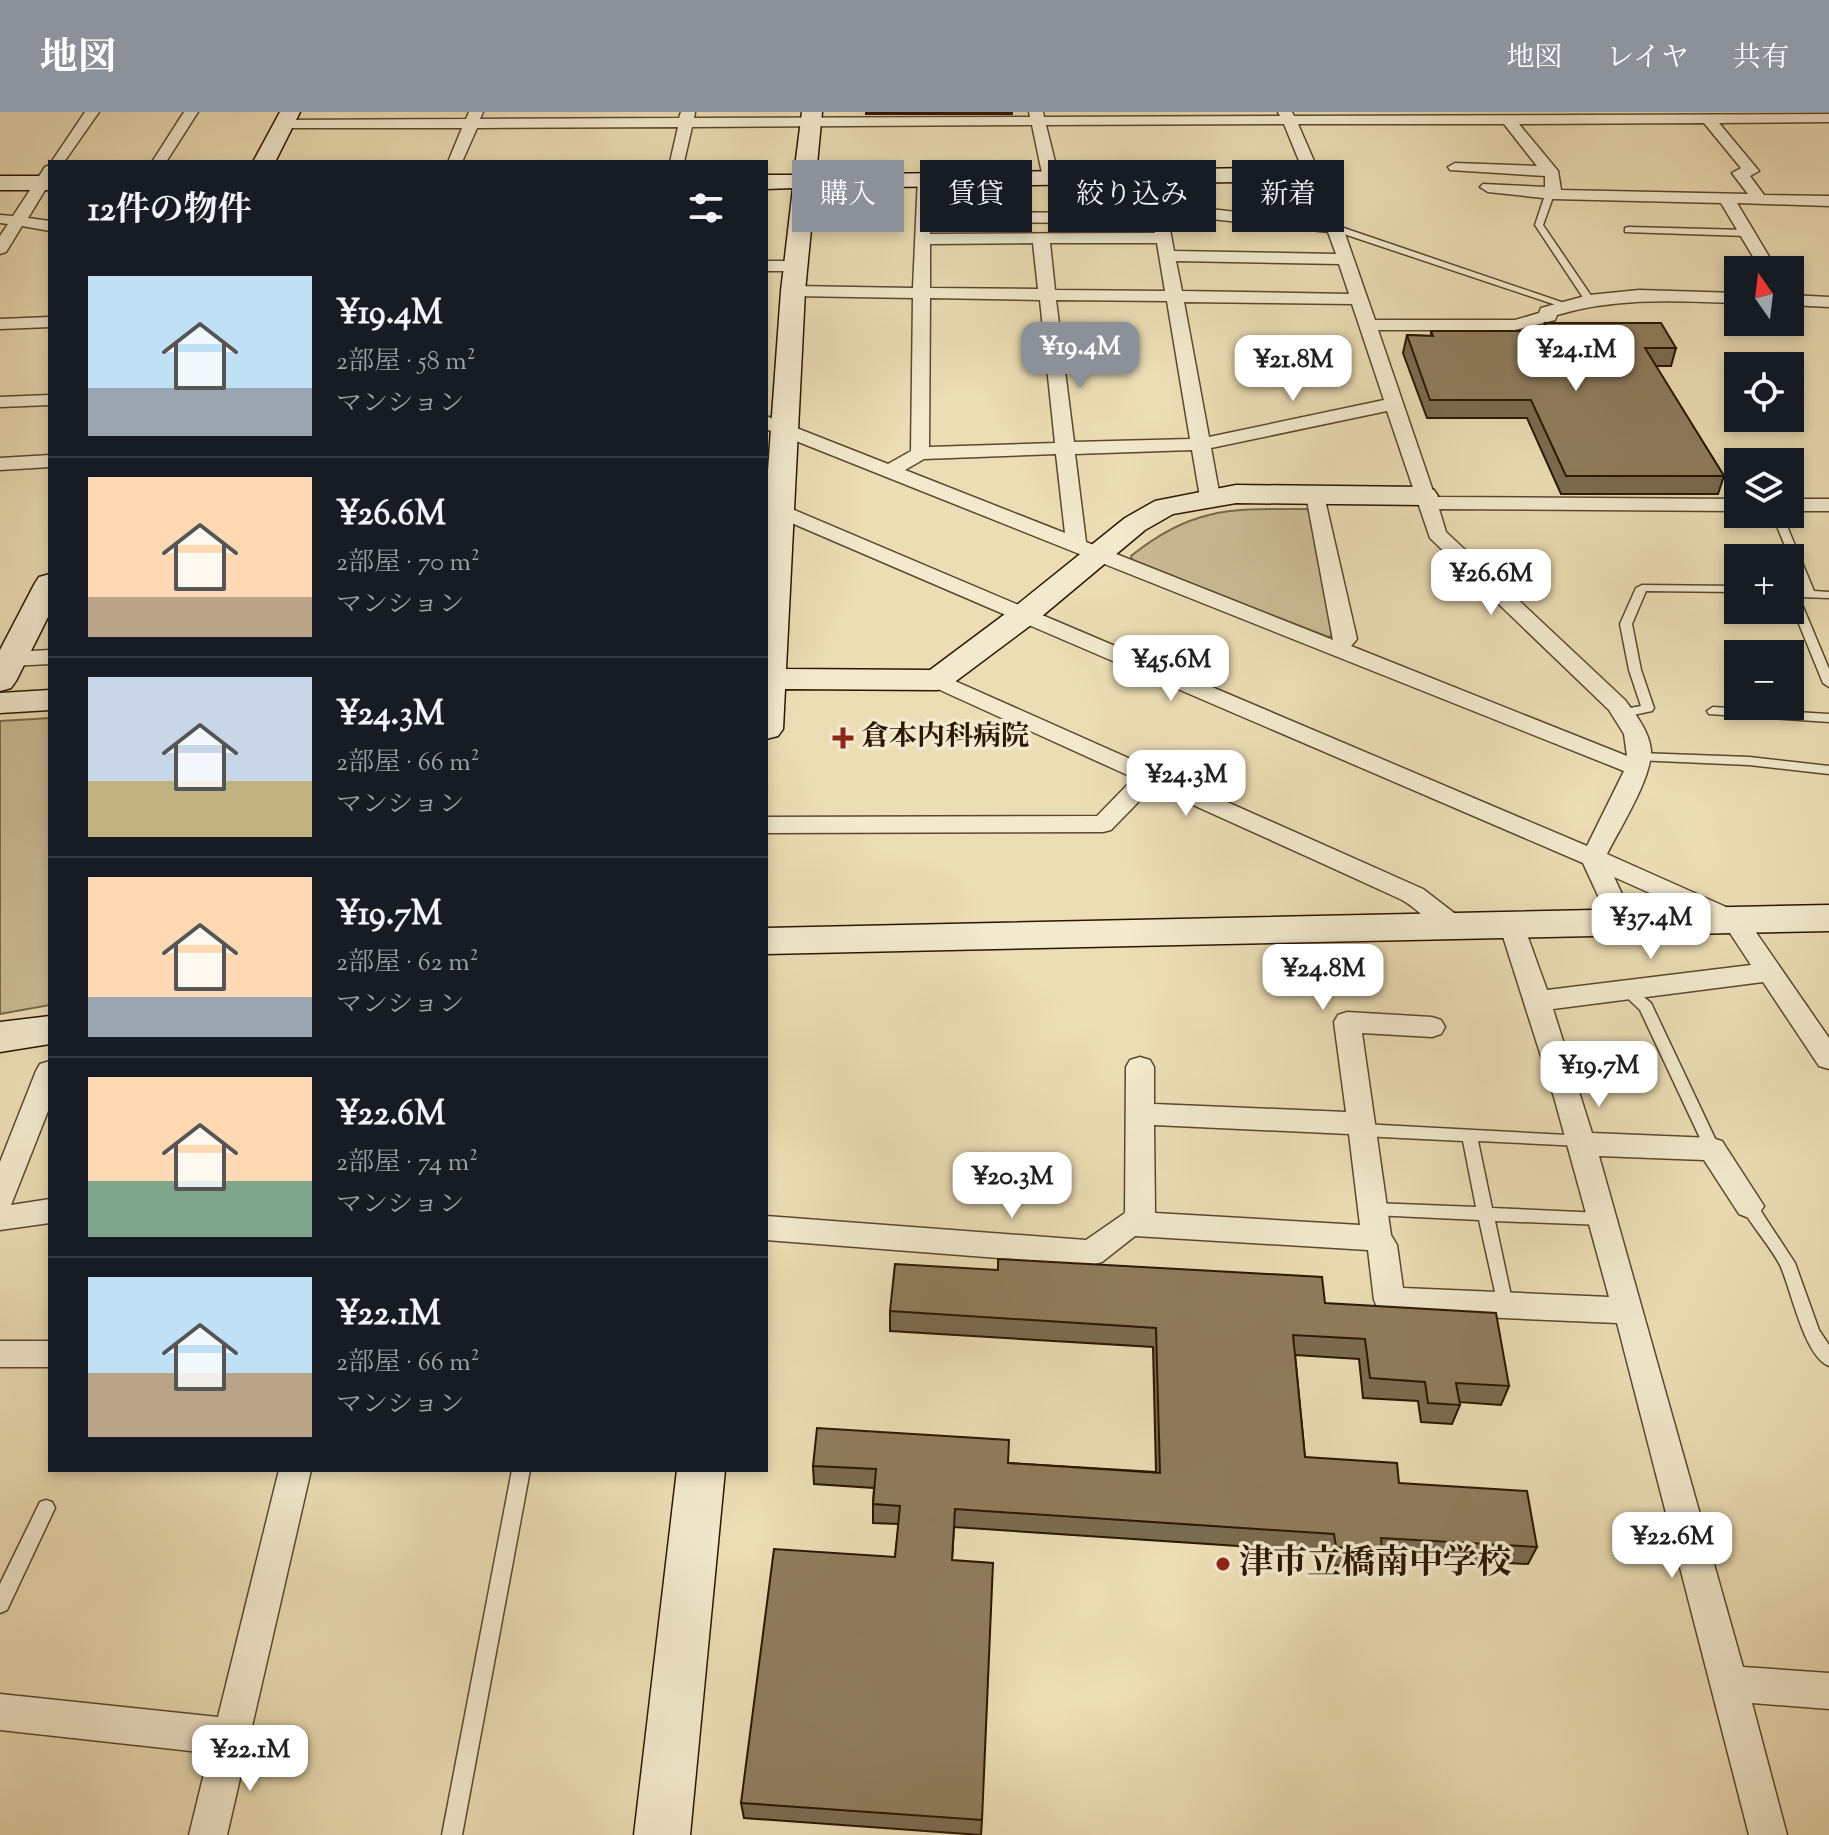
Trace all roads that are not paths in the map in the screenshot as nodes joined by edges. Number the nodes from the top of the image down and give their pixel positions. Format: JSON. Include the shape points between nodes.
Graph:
{"nodes":[{"id":1,"x":92,"y":112,"type":"edge"},
{"id":2,"x":191,"y":112,"type":"edge"},
{"id":3,"x":1490,"y":115,"type":"edge"},
{"id":4,"x":1777,"y":115,"type":"edge"},
{"id":5,"x":1037,"y":116,"type":"edge"},
{"id":6,"x":1287,"y":116,"type":"edge"},
{"id":7,"x":1397,"y":116,"type":"edge"},
{"id":8,"x":578,"y":117,"type":"edge"},
{"id":9,"x":687,"y":117,"type":"edge"},
{"id":10,"x":811,"y":117,"type":"edge"},
{"id":11,"x":286,"y":118,"type":"edge"},
{"id":12,"x":405,"y":118,"type":"edge"},
{"id":13,"x":473,"y":118,"type":"edge"},
{"id":14,"x":1829,"y":118,"type":"edge"},
{"id":15,"x":1508,"y":119,"type":"junction"},
{"id":16,"x":1709,"y":120,"type":"junction"},
{"id":17,"x":57,"y":160,"type":"edge"},
{"id":18,"x":160,"y":160,"type":"edge"},
{"id":19,"x":265,"y":160,"type":"edge"},
{"id":20,"x":456,"y":160,"type":"edge"},
{"id":21,"x":677,"y":160,"type":"edge"},
{"id":22,"x":806,"y":160,"type":"edge"},
{"id":23,"x":1307,"y":160,"type":"edge"},
{"id":24,"x":1048,"y":165,"type":"edge"},
{"id":25,"x":1455,"y":167,"type":"dead end"},
{"id":26,"x":1550,"y":171,"type":"junction"},
{"id":27,"x":47,"y":179,"type":"edge"},
{"id":28,"x":768,"y":182,"type":"edge"},
{"id":29,"x":792,"y":182,"type":"edge"},
{"id":30,"x":0,"y":183,"type":"edge"},
{"id":31,"x":1488,"y":187,"type":"dead end"},
{"id":32,"x":1553,"y":193,"type":"junction"},
{"id":33,"x":1726,"y":198,"type":"junction"},
{"id":34,"x":1759,"y":199,"type":"junction"},
{"id":35,"x":1829,"y":201,"type":"edge"},
{"id":36,"x":0,"y":218,"type":"edge"},
{"id":37,"x":20,"y":221,"type":"junction"},
{"id":38,"x":48,"y":226,"type":"edge"},
{"id":39,"x":1628,"y":230,"type":"dead end"},
{"id":40,"x":1344,"y":231,"type":"edge"},
{"id":41,"x":798,"y":232,"type":"edge"},
{"id":42,"x":922,"y":232,"type":"edge"},
{"id":43,"x":1163,"y":232,"type":"edge"},
{"id":44,"x":1336,"y":232,"type":"edge"},
{"id":45,"x":1747,"y":233,"type":"junction"},
{"id":46,"x":922,"y":239,"type":"junction"},
{"id":47,"x":1041,"y":239,"type":"junction"},
{"id":48,"x":1166,"y":247,"type":"junction"},
{"id":49,"x":0,"y":249,"type":"edge"},
{"id":50,"x":1761,"y":256,"type":"edge"},
{"id":51,"x":1346,"y":259,"type":"junction"},
{"id":52,"x":768,"y":267,"type":"edge"},
{"id":53,"x":794,"y":279,"type":"junction"},
{"id":54,"x":922,"y":293,"type":"junction"},
{"id":55,"x":1048,"y":295,"type":"junction"},
{"id":56,"x":1176,"y":297,"type":"junction"},
{"id":57,"x":1724,"y":298,"type":"edge"},
{"id":58,"x":1359,"y":299,"type":"junction"},
{"id":59,"x":1589,"y":300,"type":"junction"},
{"id":60,"x":1804,"y":301,"type":"edge"},
{"id":61,"x":1829,"y":302,"type":"edge"},
{"id":62,"x":1568,"y":306,"type":"junction"},
{"id":63,"x":48,"y":322,"type":"edge"},
{"id":64,"x":0,"y":324,"type":"edge"},
{"id":65,"x":1367,"y":325,"type":"junction"},
{"id":66,"x":48,"y":400,"type":"edge"},
{"id":67,"x":0,"y":402,"type":"edge"},
{"id":68,"x":1393,"y":404,"type":"junction"},
{"id":69,"x":775,"y":426,"type":"edge"},
{"id":70,"x":1201,"y":444,"type":"junction"},
{"id":71,"x":1066,"y":449,"type":"junction"},
{"id":72,"x":920,"y":453,"type":"junction"},
{"id":73,"x":48,"y":461,"type":"edge"},
{"id":74,"x":0,"y":464,"type":"edge"},
{"id":75,"x":890,"y":471,"type":"junction"},
{"id":76,"x":1316,"y":495,"type":"junction"},
{"id":77,"x":1210,"y":497,"type":"junction"},
{"id":78,"x":1425,"y":500,"type":"junction"},
{"id":79,"x":1724,"y":505,"type":"edge"},
{"id":80,"x":1804,"y":505,"type":"edge"},
{"id":81,"x":1829,"y":505,"type":"edge"},
{"id":82,"x":773,"y":508,"type":"edge"},
{"id":83,"x":1783,"y":528,"type":"edge"},
{"id":84,"x":1088,"y":550,"type":"junction"},
{"id":85,"x":48,"y":587,"type":"edge"},
{"id":86,"x":1724,"y":589,"type":"edge"},
{"id":87,"x":771,"y":594,"type":"edge"},
{"id":88,"x":1804,"y":594,"type":"edge"},
{"id":89,"x":1810,"y":594,"type":"junction"},
{"id":90,"x":1829,"y":595,"type":"edge"},
{"id":91,"x":1024,"y":615,"type":"junction"},
{"id":92,"x":1804,"y":624,"type":"edge"},
{"id":93,"x":1336,"y":649,"type":"junction"},
{"id":94,"x":48,"y":658,"type":"edge"},
{"id":95,"x":768,"y":658,"type":"edge"},
{"id":96,"x":6,"y":670,"type":"edge"},
{"id":97,"x":768,"y":679,"type":"edge"},
{"id":98,"x":937,"y":680,"type":"junction"},
{"id":99,"x":1829,"y":683,"type":"edge"},
{"id":100,"x":48,"y":700,"type":"edge"},
{"id":101,"x":0,"y":703,"type":"edge"},
{"id":102,"x":1713,"y":711,"type":"dead end"},
{"id":103,"x":1624,"y":713,"type":"junction"},
{"id":104,"x":1829,"y":718,"type":"edge"},
{"id":105,"x":1638,"y":762,"type":"junction"},
{"id":106,"x":1829,"y":770,"type":"edge"},
{"id":107,"x":1150,"y":776,"type":"junction"},
{"id":108,"x":768,"y":825,"type":"edge"},
{"id":109,"x":1593,"y":858,"type":"junction"},
{"id":110,"x":1829,"y":918,"type":"edge"},
{"id":111,"x":1735,"y":921,"type":"junction"},
{"id":112,"x":1622,"y":922,"type":"junction"},
{"id":113,"x":1512,"y":924,"type":"junction"},
{"id":114,"x":1453,"y":925,"type":"junction"},
{"id":115,"x":768,"y":941,"type":"edge"},
{"id":116,"x":1770,"y":972,"type":"junction"},
{"id":117,"x":1626,"y":990,"type":"junction"},
{"id":118,"x":1538,"y":1001,"type":"junction"},
{"id":119,"x":1432,"y":1027,"type":"dead end"},
{"id":120,"x":48,"y":1030,"type":"edge"},
{"id":121,"x":0,"y":1037,"type":"edge"},
{"id":122,"x":1829,"y":1059,"type":"edge"},
{"id":123,"x":1140,"y":1067,"type":"dead end"},
{"id":124,"x":48,"y":1076,"type":"edge"},
{"id":125,"x":1141,"y":1114,"type":"junction"},
{"id":126,"x":1362,"y":1127,"type":"junction"},
{"id":127,"x":1469,"y":1135,"type":"junction"},
{"id":128,"x":1581,"y":1142,"type":"junction"},
{"id":129,"x":1712,"y":1149,"type":"junction"},
{"id":130,"x":0,"y":1198,"type":"edge"},
{"id":131,"x":1749,"y":1206,"type":"joint"},
{"id":132,"x":48,"y":1211,"type":"edge"},
{"id":133,"x":1486,"y":1214,"type":"junction"},
{"id":134,"x":0,"y":1218,"type":"edge"},
{"id":135,"x":1603,"y":1219,"type":"junction"},
{"id":136,"x":1140,"y":1224,"type":"junction"},
{"id":137,"x":1375,"y":1224,"type":"junction"},
{"id":138,"x":768,"y":1228,"type":"edge"},
{"id":139,"x":1505,"y":1305,"type":"junction"},
{"id":140,"x":1629,"y":1311,"type":"junction"},
{"id":141,"x":0,"y":1354,"type":"edge"},
{"id":142,"x":48,"y":1354,"type":"edge"},
{"id":143,"x":1829,"y":1359,"type":"edge"},
{"id":144,"x":295,"y":1472,"type":"edge"},
{"id":145,"x":521,"y":1472,"type":"edge"},
{"id":146,"x":701,"y":1472,"type":"edge"},
{"id":147,"x":46,"y":1508,"type":"dead end"},
{"id":148,"x":0,"y":1604,"type":"edge"},
{"id":149,"x":1731,"y":1684,"type":"junction"},
{"id":150,"x":1829,"y":1691,"type":"edge"},
{"id":151,"x":0,"y":1712,"type":"edge"},
{"id":152,"x":231,"y":1737,"type":"junction"},
{"id":153,"x":208,"y":1835,"type":"edge"},
{"id":154,"x":452,"y":1835,"type":"edge"},
{"id":155,"x":662,"y":1835,"type":"edge"},
{"id":156,"x":1768,"y":1835,"type":"edge"}],
"edges":[{"from":1,"to":17,"type":"street"},
{"from":2,"to":18,"type":"street"},
{"from":3,"to":7,"type":"street"},
{"from":3,"to":15,"type":"street"},
{"from":4,"to":14,"type":"street"},
{"from":4,"to":16,"type":"street"},
{"from":5,"to":6,"type":"street"},
{"from":5,"to":10,"type":"street"},
{"from":5,"to":24,"type":"street"},
{"from":6,"to":7,"type":"street"},
{"from":6,"to":23,"type":"street"},
{"from":8,"to":9,"type":"street"},
{"from":8,"to":13,"type":"street"},
{"from":9,"to":10,"type":"street"},
{"from":9,"to":21,"type":"street"},
{"from":10,"to":22,"type":"street"},
{"from":11,"to":12,"type":"street"},
{"from":11,"to":19,"type":"street"},
{"from":12,"to":13,"type":"street"},
{"from":13,"to":20,"type":"street"},
{"from":15,"to":16,"type":"street"},
{"from":15,"to":26,"type":"street"},
{"from":16,"to":34,"type":"street","via":[[1751,171],[1740,173]]},
{"from":25,"to":26,"type":"street"},
{"from":26,"to":32,"type":"street"},
{"from":27,"to":30,"type":"street"},
{"from":27,"to":37,"type":"street"},
{"from":28,"to":29,"type":"street"},
{"from":31,"to":32,"type":"street"},
{"from":32,"to":33,"type":"street"},
{"from":32,"to":59,"type":"lane","via":[[1539,225]]},
{"from":33,"to":34,"type":"street"},
{"from":33,"to":45,"type":"street"},
{"from":34,"to":35,"type":"street"},
{"from":36,"to":37,"type":"street"},
{"from":37,"to":38,"type":"street"},
{"from":37,"to":49,"type":"street"},
{"from":39,"to":45,"type":"lane"},
{"from":40,"to":62,"type":"lane"},
{"from":41,"to":53,"type":"street"},
{"from":42,"to":46,"type":"street"},
{"from":43,"to":48,"type":"street"},
{"from":44,"to":51,"type":"street"},
{"from":45,"to":50,"type":"street"},
{"from":46,"to":47,"type":"street"},
{"from":46,"to":54,"type":"street"},
{"from":47,"to":48,"type":"street"},
{"from":47,"to":55,"type":"street"},
{"from":48,"to":51,"type":"street"},
{"from":48,"to":56,"type":"street"},
{"from":51,"to":58,"type":"street"},
{"from":52,"to":53,"type":"street"},
{"from":53,"to":54,"type":"street"},
{"from":53,"to":69,"type":"street"},
{"from":54,"to":55,"type":"street"},
{"from":54,"to":72,"type":"street"},
{"from":55,"to":56,"type":"street"},
{"from":55,"to":71,"type":"street"},
{"from":56,"to":58,"type":"street"},
{"from":56,"to":70,"type":"street"},
{"from":57,"to":59,"type":"street","via":[[1639,295]]},
{"from":58,"to":65,"type":"street"},
{"from":59,"to":62,"type":"street"},
{"from":60,"to":61,"type":"street"},
{"from":62,"to":65,"type":"street","via":[[1515,325]]},
{"from":63,"to":64,"type":"street"},
{"from":65,"to":68,"type":"street"},
{"from":66,"to":67,"type":"street"},
{"from":68,"to":70,"type":"street"},
{"from":68,"to":78,"type":"street"},
{"from":69,"to":75,"type":"street"},
{"from":69,"to":82,"type":"street"},
{"from":70,"to":71,"type":"street"},
{"from":70,"to":77,"type":"street"},
{"from":71,"to":72,"type":"street"},
{"from":71,"to":84,"type":"street"},
{"from":72,"to":75,"type":"street"},
{"from":73,"to":74,"type":"street"},
{"from":75,"to":84,"type":"street"},
{"from":76,"to":77,"type":"street"},
{"from":76,"to":78,"type":"street"},
{"from":76,"to":93,"type":"street","via":[[1346,639]]},
{"from":77,"to":84,"type":"street","via":[[1165,507]]},
{"from":78,"to":79,"type":"street"},
{"from":78,"to":103,"type":"street","via":[[1437,534],[1450,548]]},
{"from":80,"to":81,"type":"street"},
{"from":82,"to":87,"type":"street"},
{"from":82,"to":91,"type":"street"},
{"from":83,"to":89,"type":"lane"},
{"from":84,"to":91,"type":"street"},
{"from":84,"to":93,"type":"street"},
{"from":85,"to":96,"type":"street"},
{"from":86,"to":103,"type":"lane","via":[[1642,588],[1626,624],[1648,708]]},
{"from":87,"to":95,"type":"street"},
{"from":88,"to":89,"type":"lane"},
{"from":89,"to":90,"type":"lane"},
{"from":91,"to":98,"type":"street"},
{"from":91,"to":109,"type":"street"},
{"from":92,"to":99,"type":"lane"},
{"from":93,"to":105,"type":"street"},
{"from":94,"to":96,"type":"street"},
{"from":97,"to":98,"type":"street"},
{"from":98,"to":107,"type":"street"},
{"from":100,"to":101,"type":"street"},
{"from":102,"to":104,"type":"lane"},
{"from":103,"to":105,"type":"street","via":[[1639,737]]},
{"from":105,"to":106,"type":"lane","via":[[1749,761]]},
{"from":105,"to":109,"type":"street"},
{"from":107,"to":108,"type":"street","via":[[1103,824]]},
{"from":107,"to":114,"type":"street","via":[[1414,895]]},
{"from":109,"to":111,"type":"street"},
{"from":109,"to":112,"type":"street"},
{"from":110,"to":111,"type":"street"},
{"from":111,"to":112,"type":"street"},
{"from":111,"to":116,"type":"street"},
{"from":112,"to":113,"type":"street"},
{"from":113,"to":114,"type":"street"},
{"from":113,"to":118,"type":"street"},
{"from":114,"to":115,"type":"street"},
{"from":116,"to":117,"type":"street"},
{"from":116,"to":122,"type":"street"},
{"from":117,"to":118,"type":"street"},
{"from":117,"to":129,"type":"lane","via":[[1646,1007]]},
{"from":118,"to":128,"type":"street"},
{"from":119,"to":126,"type":"street","via":[[1347,1022]]},
{"from":120,"to":121,"type":"street"},
{"from":123,"to":125,"type":"street"},
{"from":124,"to":130,"type":"street"},
{"from":125,"to":126,"type":"street"},
{"from":125,"to":136,"type":"street"},
{"from":126,"to":127,"type":"lane"},
{"from":126,"to":137,"type":"street"},
{"from":127,"to":128,"type":"lane"},
{"from":127,"to":133,"type":"lane"},
{"from":128,"to":129,"type":"street"},
{"from":128,"to":135,"type":"street"},
{"from":129,"to":131,"type":"street"},
{"from":131,"to":143,"type":"lane","via":[[1787,1263],[1812,1333]]},
{"from":132,"to":134,"type":"street"},
{"from":133,"to":135,"type":"lane"},
{"from":133,"to":137,"type":"lane"},
{"from":133,"to":139,"type":"lane"},
{"from":135,"to":140,"type":"street"},
{"from":136,"to":137,"type":"street"},
{"from":136,"to":138,"type":"street","via":[[1129,1224],[1091,1253]]},
{"from":137,"to":139,"type":"street","via":[[1389,1300]]},
{"from":139,"to":140,"type":"street"},
{"from":140,"to":149,"type":"street"},
{"from":141,"to":142,"type":"street"},
{"from":144,"to":152,"type":"street"},
{"from":145,"to":154,"type":"lane"},
{"from":146,"to":155,"type":"street"},
{"from":147,"to":148,"type":"lane"},
{"from":149,"to":150,"type":"street"},
{"from":149,"to":156,"type":"street"},
{"from":151,"to":152,"type":"street"},
{"from":152,"to":153,"type":"street"}]}
